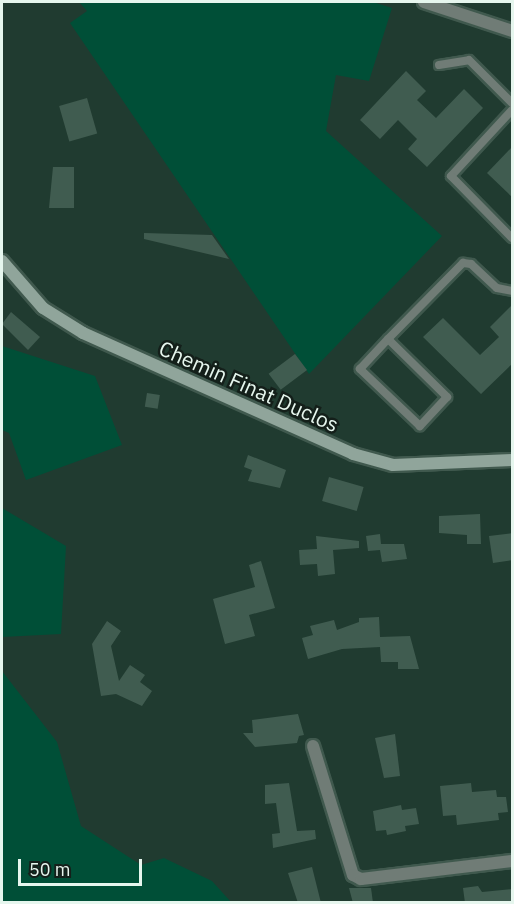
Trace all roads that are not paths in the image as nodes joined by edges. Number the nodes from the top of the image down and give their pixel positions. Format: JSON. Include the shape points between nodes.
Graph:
{"nodes":[{"id":1,"x":424,"y":2,"type":"edge"},
{"id":2,"x":513,"y":31,"type":"edge"},
{"id":3,"x":439,"y":65,"type":"dead end"},
{"id":4,"x":513,"y":103,"type":"edge"},
{"id":5,"x":513,"y":110,"type":"edge"},
{"id":6,"x":513,"y":238,"type":"edge"},
{"id":7,"x":2,"y":261,"type":"edge"},
{"id":8,"x":513,"y":291,"type":"edge"},
{"id":9,"x":388,"y":339,"type":"junction"},
{"id":10,"x":513,"y":460,"type":"edge"},
{"id":11,"x":314,"y":746,"type":"dead end"},
{"id":12,"x":513,"y":861,"type":"edge"}],
"edges":[{"from":1,"to":2,"type":"street"},
{"from":3,"to":4,"type":"lane","via":[[469,60]]},
{"from":5,"to":6,"type":"lane","via":[[451,176]]},
{"from":7,"to":10,"type":"main road","name":"Chemin Finat Duclos","via":[[43,308],[83,333],[353,454],[393,465]]},
{"from":8,"to":9,"type":"lane","via":[[497,288],[471,264],[463,263]]},
{"from":9,"to":9,"type":"lane","via":[[360,369],[420,426],[447,397]]},
{"from":11,"to":12,"type":"street","via":[[353,874],[361,879]]}]}
